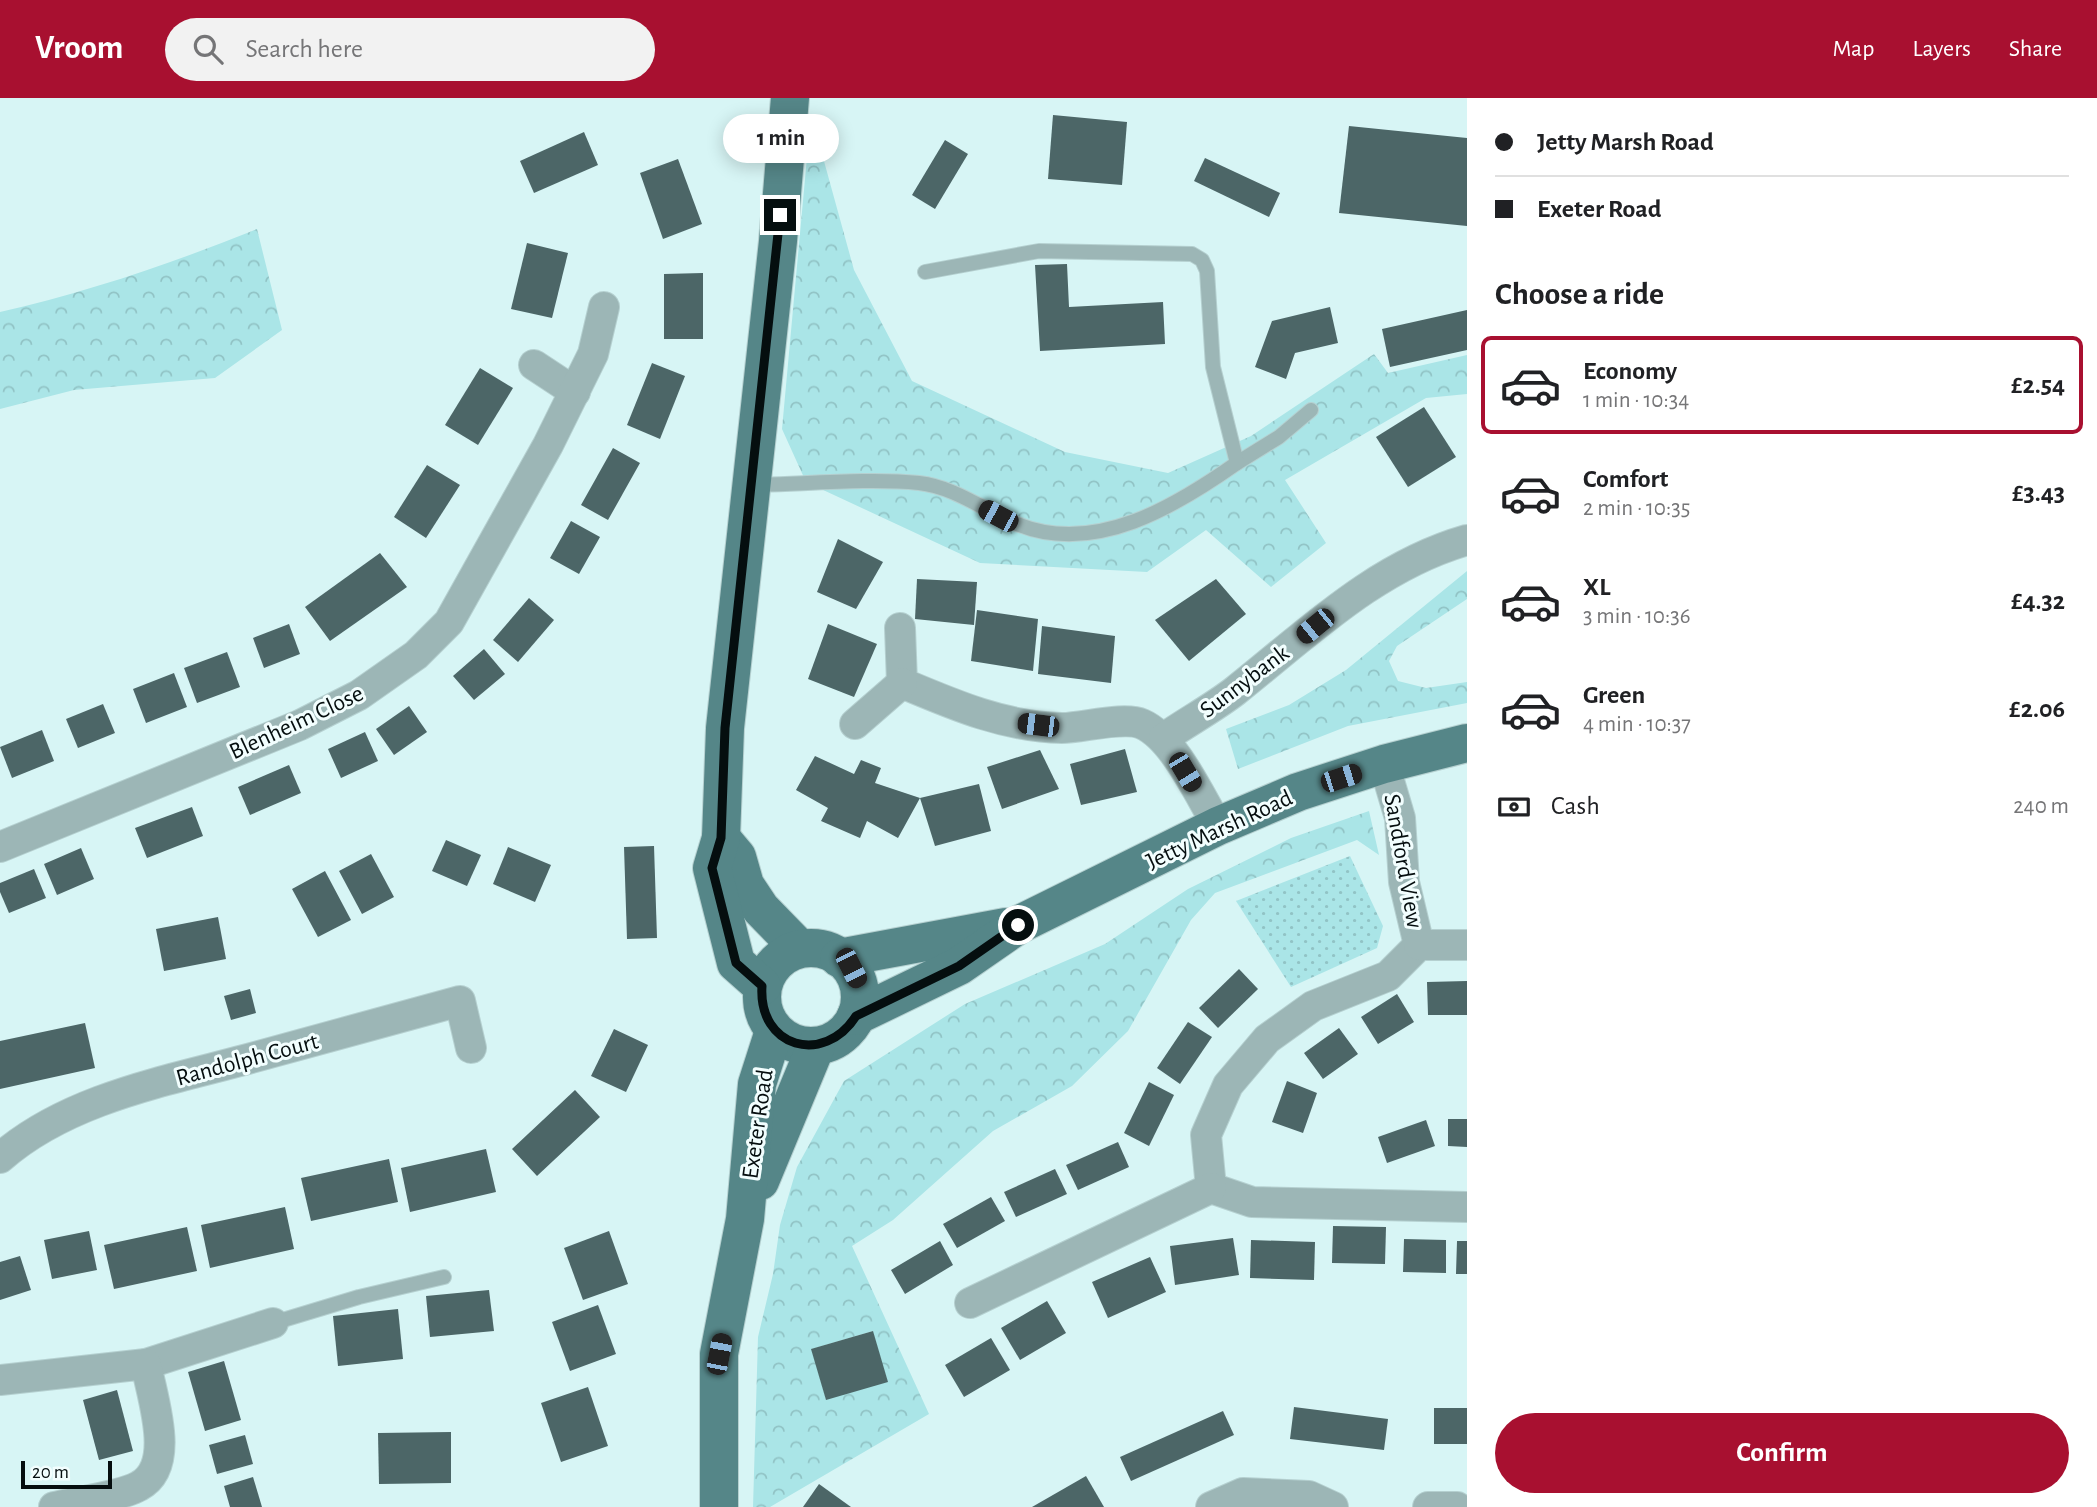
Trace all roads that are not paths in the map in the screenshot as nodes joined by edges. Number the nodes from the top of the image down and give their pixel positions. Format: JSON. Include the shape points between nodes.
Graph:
{"nodes":[{"id":1,"x":790,"y":98,"type":"edge"},
{"id":2,"x":925,"y":272,"type":"dead end"},
{"id":3,"x":604,"y":307,"type":"dead end"},
{"id":4,"x":534,"y":365,"type":"dead end"},
{"id":5,"x":575,"y":392,"type":"junction"},
{"id":6,"x":1311,"y":410,"type":"dead end"},
{"id":7,"x":1237,"y":463,"type":"junction"},
{"id":8,"x":753,"y":485,"type":"junction"},
{"id":9,"x":1467,"y":540,"type":"edge"},
{"id":10,"x":900,"y":628,"type":"dead end"},
{"id":11,"x":902,"y":683,"type":"junction"},
{"id":12,"x":855,"y":724,"type":"dead end"},
{"id":13,"x":1164,"y":738,"type":"junction"},
{"id":14,"x":1467,"y":743,"type":"edge"},
{"id":15,"x":1384,"y":764,"type":"junction"},
{"id":16,"x":1217,"y":826,"type":"junction"},
{"id":17,"x":721,"y":838,"type":"junction"},
{"id":18,"x":0,"y":847,"type":"edge"},
{"id":19,"x":1018,"y":925,"type":"junction"},
{"id":20,"x":1419,"y":945,"type":"junction"},
{"id":21,"x":1467,"y":945,"type":"edge"},
{"id":22,"x":799,"y":948,"type":"junction"},
{"id":23,"x":839,"y":958,"type":"junction"},
{"id":24,"x":762,"y":986,"type":"junction"},
{"id":25,"x":856,"y":1016,"type":"junction"},
{"id":26,"x":774,"y":1031,"type":"junction"},
{"id":27,"x":816,"y":1046,"type":"junction"},
{"id":28,"x":471,"y":1048,"type":"dead end"},
{"id":29,"x":0,"y":1158,"type":"edge"},
{"id":30,"x":1211,"y":1188,"type":"junction"},
{"id":31,"x":1467,"y":1207,"type":"edge"},
{"id":32,"x":745,"y":1219,"type":"junction"},
{"id":33,"x":444,"y":1277,"type":"dead end"},
{"id":34,"x":970,"y":1303,"type":"dead end"},
{"id":35,"x":273,"y":1323,"type":"joint"},
{"id":36,"x":146,"y":1364,"type":"junction"},
{"id":37,"x":0,"y":1380,"type":"edge"},
{"id":38,"x":54,"y":1507,"type":"edge"},
{"id":39,"x":719,"y":1507,"type":"edge"},
{"id":40,"x":1211,"y":1507,"type":"edge"},
{"id":41,"x":1334,"y":1507,"type":"edge"},
{"id":42,"x":1428,"y":1507,"type":"edge"},
{"id":43,"x":1457,"y":1507,"type":"edge"}],
"edges":[{"from":1,"to":8,"type":"main road"},
{"from":2,"to":7,"type":"lane","via":[[1039,251],[1192,254],[1202,260],[1213,367]]},
{"from":3,"to":5,"type":"street","name":"Blenheim Close","via":[[593,354]]},
{"from":4,"to":5,"type":"street"},
{"from":5,"to":18,"type":"street","name":"Blenheim Close","via":[[449,622],[416,655],[359,695],[300,725]]},
{"from":6,"to":7,"type":"lane"},
{"from":7,"to":8,"type":"lane","via":[[1187,499],[1137,522],[1087,532],[1035,531],[947,489],[919,483]]},
{"from":8,"to":17,"type":"main road","via":[[725,728]]},
{"from":9,"to":13,"type":"street","name":"Sunnybank","via":[[1421,556],[1357,592],[1232,693]]},
{"from":10,"to":11,"type":"street"},
{"from":11,"to":12,"type":"street"},
{"from":11,"to":13,"type":"street","via":[[973,713],[1014,723],[1062,728],[1140,722]]},
{"from":13,"to":16,"type":"street"},
{"from":14,"to":15,"type":"main road","name":"Jetty Marsh Road"},
{"from":15,"to":16,"type":"main road","name":"Jetty Marsh Road","via":[[1298,792]]},
{"from":15,"to":20,"type":"street","name":"Sandford View","via":[[1400,818],[1404,882]]},
{"from":16,"to":19,"type":"main road","name":"Jetty Marsh Road"},
{"from":17,"to":22,"type":"main road","via":[[737,858],[745,885],[761,909]]},
{"from":17,"to":24,"type":"main road","via":[[712,868],[723,922],[736,963]]},
{"from":19,"to":23,"type":"main road","name":"Jetty Marsh Road"},
{"from":19,"to":25,"type":"main road","name":"Jetty Marsh Road","via":[[959,966]]},
{"from":20,"to":21,"type":"street"},
{"from":20,"to":30,"type":"street","name":"Sandford View","via":[[1388,976],[1313,1006],[1268,1039],[1228,1085],[1206,1135]]},
{"from":22,"to":23,"type":"main road"},
{"from":22,"to":24,"type":"main road","via":[[783,955]]},
{"from":23,"to":25,"type":"main road","via":[[858,982]]},
{"from":24,"to":26,"type":"main road","via":[[761,1002]]},
{"from":25,"to":27,"type":"main road","via":[[847,1031]]},
{"from":26,"to":27,"type":"main road","via":[[787,1040]]},
{"from":26,"to":32,"type":"main road","name":"Exeter Road","via":[[757,1084]]},
{"from":27,"to":32,"type":"main road","name":"Exeter Road"},
{"from":28,"to":29,"type":"street","name":"Randolph Court","via":[[460,1001],[138,1088],[74,1112],[21,1140]]},
{"from":30,"to":31,"type":"street","via":[[1252,1202]]},
{"from":30,"to":34,"type":"street"},
{"from":32,"to":39,"type":"main road","name":"Exeter Road","via":[[719,1354]]},
{"from":33,"to":35,"type":"lane"},
{"from":35,"to":36,"type":"street"},
{"from":36,"to":37,"type":"street"},
{"from":36,"to":38,"type":"street","via":[[161,1454],[155,1472],[139,1487]]},
{"from":40,"to":41,"type":"street","via":[[1242,1493],[1309,1496]]},
{"from":42,"to":43,"type":"street"}]}
